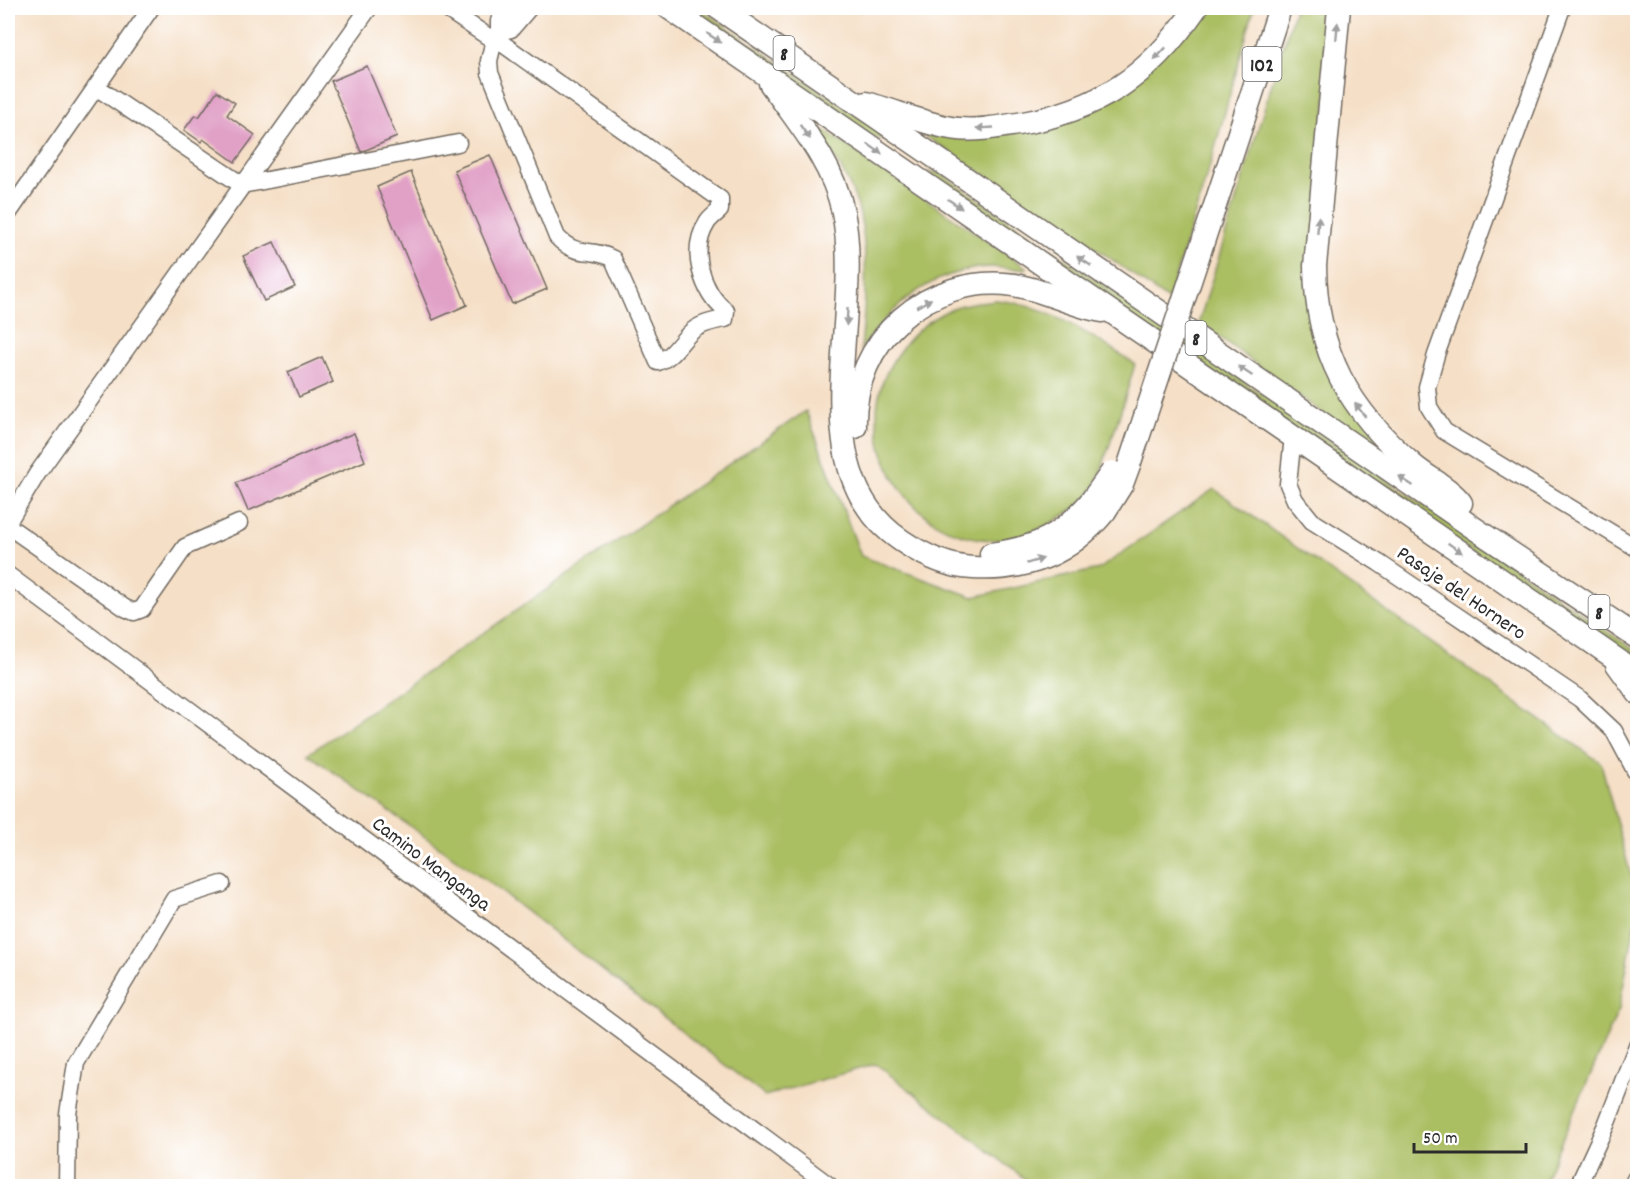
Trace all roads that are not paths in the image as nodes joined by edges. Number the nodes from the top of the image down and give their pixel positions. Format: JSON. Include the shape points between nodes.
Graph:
{"nodes":[{"id":1,"x":151,"y":8,"type":"edge"},
{"id":2,"x":369,"y":8,"type":"edge"},
{"id":3,"x":445,"y":8,"type":"edge"},
{"id":4,"x":508,"y":8,"type":"edge"},
{"id":5,"x":529,"y":8,"type":"edge"},
{"id":6,"x":669,"y":8,"type":"edge"},
{"id":7,"x":718,"y":8,"type":"edge"},
{"id":8,"x":1196,"y":8,"type":"edge"},
{"id":9,"x":1265,"y":8,"type":"edge"},
{"id":10,"x":1280,"y":8,"type":"edge"},
{"id":11,"x":1339,"y":8,"type":"edge"},
{"id":12,"x":1562,"y":8,"type":"edge"},
{"id":13,"x":496,"y":36,"type":"junction"},
{"id":14,"x":758,"y":68,"type":"junction"},
{"id":15,"x":96,"y":87,"type":"junction"},
{"id":16,"x":850,"y":99,"type":"junction"},
{"id":17,"x":1237,"y":120,"type":"junction"},
{"id":18,"x":458,"y":143,"type":"dead end"},
{"id":19,"x":921,"y":149,"type":"junction"},
{"id":20,"x":906,"y":171,"type":"junction"},
{"id":21,"x":242,"y":185,"type":"junction"},
{"id":22,"x":8,"y":214,"type":"edge"},
{"id":23,"x":1113,"y":312,"type":"junction"},
{"id":24,"x":1293,"y":436,"type":"junction"},
{"id":25,"x":1098,"y":506,"type":"junction"},
{"id":26,"x":239,"y":523,"type":"dead end"},
{"id":27,"x":8,"y":524,"type":"edge"},
{"id":28,"x":1471,"y":526,"type":"junction"},
{"id":29,"x":1638,"y":549,"type":"edge"},
{"id":30,"x":8,"y":575,"type":"edge"},
{"id":31,"x":1638,"y":638,"type":"edge"},
{"id":32,"x":1611,"y":656,"type":"junction"},
{"id":33,"x":1638,"y":674,"type":"edge"},
{"id":34,"x":1638,"y":693,"type":"edge"},
{"id":35,"x":1638,"y":776,"type":"edge"},
{"id":36,"x":222,"y":884,"type":"dead end"},
{"id":37,"x":1638,"y":1043,"type":"edge"},
{"id":38,"x":1638,"y":1180,"type":"edge"},
{"id":39,"x":67,"y":1186,"type":"edge"},
{"id":40,"x":830,"y":1186,"type":"edge"},
{"id":41,"x":1578,"y":1186,"type":"edge"},
{"id":42,"x":1635,"y":1186,"type":"edge"}],
"edges":[{"from":1,"to":15,"type":"street"},
{"from":2,"to":21,"type":"street"},
{"from":3,"to":13,"type":"street"},
{"from":4,"to":13,"type":"street","via":[[499,21]]},
{"from":5,"to":13,"type":"street","via":[[511,29]]},
{"from":6,"to":14,"type":"highway","number":"8","one_way":true},
{"from":7,"to":16,"type":"highway","number":"8"},
{"from":8,"to":16,"type":"highway","one_way":true,"via":[[1176,37],[1128,82],[1099,99],[1054,116],[990,129],[957,129]]},
{"from":9,"to":17,"type":"highway","number":"102"},
{"from":10,"to":17,"type":"highway","number":"102"},
{"from":28,"to":11,"type":"highway","one_way":true,"via":[[1459,500],[1415,467],[1359,410],[1331,358],[1321,328],[1315,266]]},
{"from":12,"to":29,"type":"street","via":[[1436,355],[1427,387],[1429,407],[1444,431]]},
{"from":13,"to":13,"type":"street","via":[[490,73],[556,237],[567,247],[613,259],[658,362],[668,358],[691,331],[725,319],[726,311],[704,282],[697,251],[707,224],[720,210],[720,199]]},
{"from":14,"to":20,"type":"highway","number":"8","one_way":true},
{"from":14,"to":25,"type":"highway","one_way":true,"via":[[826,164],[843,211],[849,261],[840,403],[842,434],[847,463],[873,513],[891,534],[913,548],[967,568],[993,569],[1047,558],[1089,531]]},
{"from":15,"to":21,"type":"street"},
{"from":15,"to":22,"type":"street"},
{"from":16,"to":19,"type":"highway","number":"8"},
{"from":17,"to":25,"type":"highway","number":"102","bridge":true},
{"from":18,"to":21,"type":"street"},
{"from":19,"to":20,"type":"street"},
{"from":28,"to":19,"type":"highway","number":"8","one_way":true},
{"from":20,"to":23,"type":"highway","number":"8","one_way":true},
{"from":21,"to":27,"type":"street","via":[[44,464]]},
{"from":23,"to":24,"type":"highway","number":"8"},
{"from":25,"to":23,"type":"highway","one_way":true,"via":[[1044,541],[1027,547],[991,554],[945,550],[911,535],[884,510],[865,478],[855,442],[854,412],[858,387],[869,360],[885,336],[904,315],[944,292],[1014,285],[1082,308]]},
{"from":24,"to":32,"type":"highway","number":"8","one_way":true},
{"from":24,"to":35,"type":"street","name":"Pasaje del Hornero","via":[[1288,484],[1312,521],[1580,699],[1614,730]]},
{"from":26,"to":27,"type":"street","via":[[185,547],[142,609],[134,612]]},
{"from":28,"to":31,"type":"highway","number":"8"},
{"from":30,"to":40,"type":"street","name":"Camino Manganga"},
{"from":32,"to":33,"type":"highway","number":"8"},
{"from":32,"to":34,"type":"highway"},
{"from":36,"to":39,"type":"street","via":[[174,899],[76,1063],[68,1114]]},
{"from":37,"to":41,"type":"street"},
{"from":38,"to":42,"type":"highway"}]}
